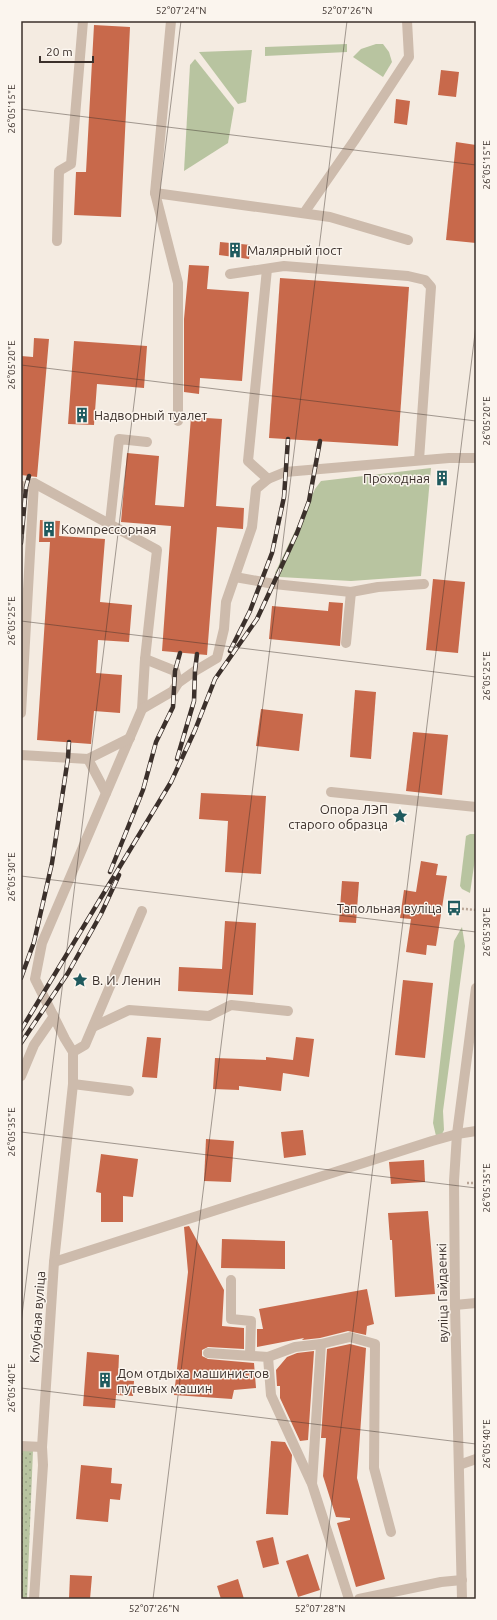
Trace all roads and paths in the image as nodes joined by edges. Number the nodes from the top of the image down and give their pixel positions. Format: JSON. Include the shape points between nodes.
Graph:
{"nodes":[{"id":1,"x":83,"y":21,"type":"edge"},
{"id":2,"x":171,"y":21,"type":"edge"},
{"id":3,"x":407,"y":21,"type":"edge"},
{"id":4,"x":156,"y":193,"type":"junction"},
{"id":5,"x":304,"y":213,"type":"junction"},
{"id":6,"x":408,"y":240,"type":"dead end"},
{"id":7,"x":57,"y":241,"type":"dead end"},
{"id":8,"x":266,"y":268,"type":"junction"},
{"id":9,"x":230,"y":274,"type":"dead end"},
{"id":10,"x":178,"y":421,"type":"dead end"},
{"id":11,"x":147,"y":442,"type":"dead end"},
{"id":12,"x":476,"y":458,"type":"edge"},
{"id":13,"x":419,"y":460,"type":"junction"},
{"id":14,"x":268,"y":479,"type":"junction"},
{"id":15,"x":34,"y":483,"type":"junction"},
{"id":16,"x":21,"y":486,"type":"edge"},
{"id":17,"x":110,"y":523,"type":"junction"},
{"id":18,"x":235,"y":577,"type":"junction"},
{"id":19,"x":424,"y":584,"type":"dead end"},
{"id":20,"x":351,"y":592,"type":"junction"},
{"id":21,"x":346,"y":644,"type":"dead end"},
{"id":22,"x":145,"y":659,"type":"junction"},
{"id":23,"x":178,"y":683,"type":"junction"},
{"id":24,"x":142,"y":709,"type":"junction"},
{"id":25,"x":21,"y":713,"type":"edge"},
{"id":26,"x":130,"y":738,"type":"junction"},
{"id":27,"x":21,"y":755,"type":"edge"},
{"id":28,"x":88,"y":759,"type":"junction"},
{"id":29,"x":331,"y":792,"type":"dead end"},
{"id":30,"x":106,"y":793,"type":"junction"},
{"id":31,"x":476,"y":807,"type":"edge"},
{"id":32,"x":454,"y":908,"type":"dead end"},
{"id":33,"x":476,"y":910,"type":"edge"},
{"id":34,"x":142,"y":911,"type":"dead end"},
{"id":35,"x":476,"y":988,"type":"edge"},
{"id":36,"x":288,"y":1011,"type":"dead end"},
{"id":37,"x":54,"y":1016,"type":"junction"},
{"id":38,"x":93,"y":1028,"type":"junction"},
{"id":39,"x":73,"y":1052,"type":"junction"},
{"id":40,"x":21,"y":1076,"type":"edge"},
{"id":41,"x":73,"y":1084,"type":"junction"},
{"id":42,"x":129,"y":1091,"type":"dead end"},
{"id":43,"x":476,"y":1131,"type":"edge"},
{"id":44,"x":457,"y":1134,"type":"junction"},
{"id":45,"x":54,"y":1262,"type":"junction"},
{"id":46,"x":232,"y":1280,"type":"dead end"},
{"id":47,"x":476,"y":1303,"type":"edge"},
{"id":48,"x":455,"y":1305,"type":"junction"},
{"id":49,"x":321,"y":1344,"type":"junction"},
{"id":50,"x":208,"y":1353,"type":"dead end"},
{"id":51,"x":250,"y":1355,"type":"junction"},
{"id":52,"x":268,"y":1356,"type":"junction"},
{"id":53,"x":21,"y":1446,"type":"edge"},
{"id":54,"x":42,"y":1447,"type":"junction"},
{"id":55,"x":476,"y":1459,"type":"edge"},
{"id":56,"x":459,"y":1464,"type":"junction"},
{"id":57,"x":312,"y":1484,"type":"junction"},
{"id":58,"x":391,"y":1532,"type":"dead end"},
{"id":59,"x":462,"y":1580,"type":"junction"},
{"id":60,"x":34,"y":1599,"type":"edge"},
{"id":61,"x":349,"y":1599,"type":"edge"},
{"id":62,"x":359,"y":1599,"type":"edge"},
{"id":63,"x":462,"y":1599,"type":"edge"}],
"edges":[{"from":1,"to":7,"type":"street","via":[[71,164],[59,171]]},
{"from":2,"to":4,"type":"street"},
{"from":3,"to":5,"type":"street","via":[[408,57]]},
{"from":4,"to":5,"type":"street"},
{"from":4,"to":10,"type":"street","via":[[178,282]]},
{"from":5,"to":6,"type":"street","via":[[330,217]]},
{"from":8,"to":9,"type":"street"},
{"from":8,"to":13,"type":"street","via":[[284,266],[408,276],[425,280],[431,288]]},
{"from":8,"to":14,"type":"street","via":[[248,462]]},
{"from":11,"to":17,"type":"street","via":[[119,439]]},
{"from":12,"to":13,"type":"street"},
{"from":13,"to":14,"type":"street","via":[[285,472]]},
{"from":14,"to":18,"type":"street","via":[[256,489],[252,527]]},
{"from":15,"to":16,"type":"street","via":[[26,487]]},
{"from":15,"to":17,"type":"street"},
{"from":15,"to":25,"type":"street"},
{"from":17,"to":22,"type":"street","via":[[157,550]]},
{"from":18,"to":20,"type":"street"},
{"from":18,"to":23,"type":"street","via":[[226,602],[224,629],[217,658]]},
{"from":19,"to":20,"type":"street","via":[[378,587]]},
{"from":20,"to":21,"type":"street"},
{"from":22,"to":23,"type":"street","via":[[175,671]]},
{"from":22,"to":24,"type":"street"},
{"from":23,"to":24,"type":"street","via":[[173,691]]},
{"from":24,"to":26,"type":"street"},
{"from":26,"to":28,"type":"street"},
{"from":26,"to":30,"type":"street"},
{"from":27,"to":28,"type":"street"},
{"from":28,"to":30,"type":"street"},
{"from":29,"to":31,"type":"street"},
{"from":30,"to":37,"type":"street","via":[[42,943],[35,979]]},
{"from":32,"to":33,"type":"path"},
{"from":34,"to":38,"type":"street"},
{"from":35,"to":44,"type":"street","name":"вуліца Гайдаенкі"},
{"from":36,"to":38,"type":"street","via":[[231,1005],[209,1016],[128,1010]]},
{"from":37,"to":39,"type":"street"},
{"from":37,"to":40,"type":"street","via":[[34,1045]]},
{"from":38,"to":39,"type":"street","via":[[85,1045]]},
{"from":39,"to":41,"type":"street","name":"Клубная вуліца"},
{"from":41,"to":42,"type":"street"},
{"from":41,"to":45,"type":"street","name":"Клубная вуліца"},
{"from":43,"to":44,"type":"street"},
{"from":44,"to":45,"type":"street"},
{"from":44,"to":48,"type":"street","name":"вуліца Гайдаенкі","via":[[454,1181]]},
{"from":45,"to":54,"type":"street","name":"Клубная вуліца"},
{"from":46,"to":51,"type":"street","via":[[231,1319],[251,1320]]},
{"from":47,"to":48,"type":"street"},
{"from":48,"to":56,"type":"street","name":"вуліца Гайдаенкі"},
{"from":49,"to":52,"type":"street","via":[[295,1347]]},
{"from":49,"to":57,"type":"street"},
{"from":49,"to":58,"type":"street","via":[[350,1337],[375,1344],[374,1468]]},
{"from":50,"to":51,"type":"street"},
{"from":51,"to":52,"type":"street"},
{"from":52,"to":57,"type":"street","via":[[271,1395]]},
{"from":53,"to":54,"type":"street"},
{"from":54,"to":60,"type":"street","name":"Клубная вуліца"},
{"from":55,"to":56,"type":"street"},
{"from":56,"to":59,"type":"street","name":"вуліца Гайдаенкі"},
{"from":57,"to":61,"type":"street"},
{"from":59,"to":62,"type":"street"},
{"from":59,"to":63,"type":"street","name":"вуліца Гайдаенкі"}]}
